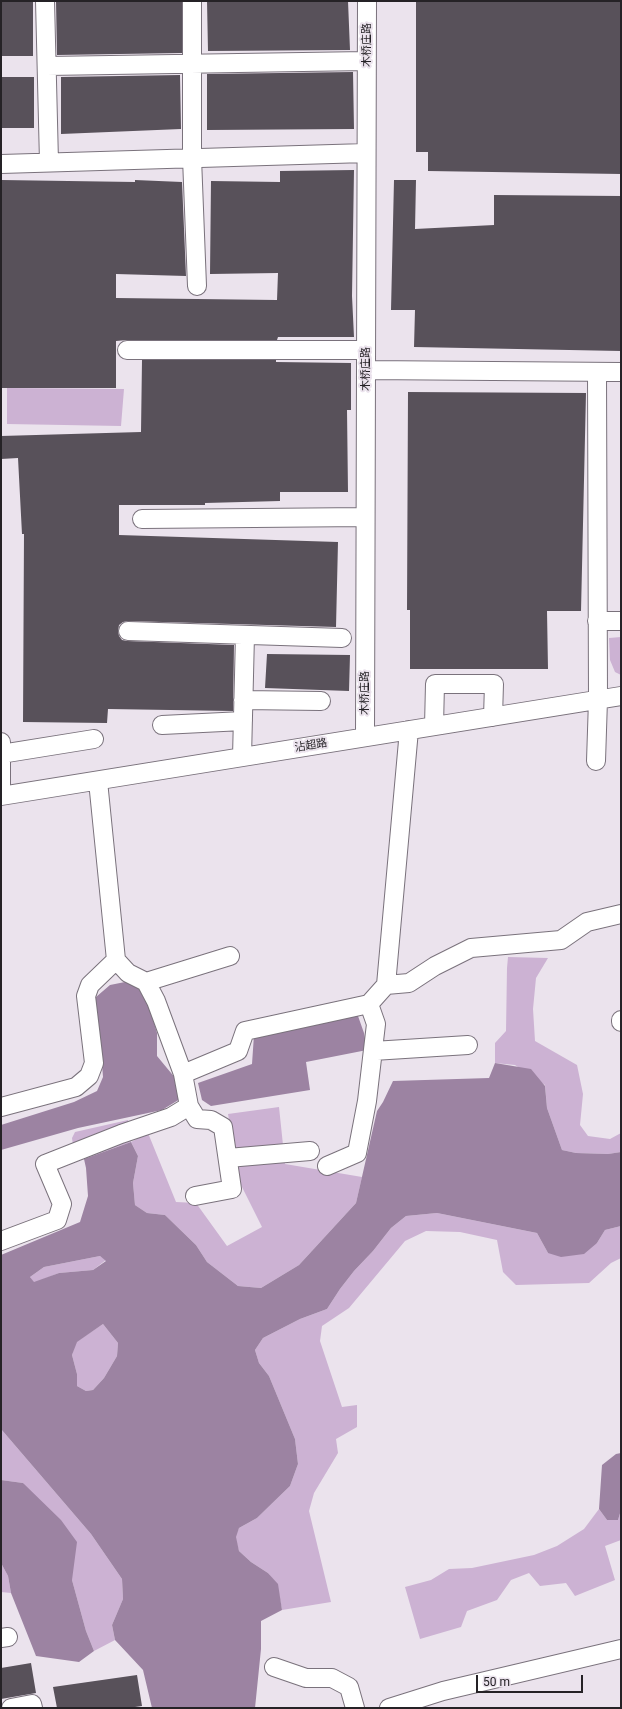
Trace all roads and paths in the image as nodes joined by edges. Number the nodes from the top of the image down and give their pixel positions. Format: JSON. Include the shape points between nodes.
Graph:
{"nodes":[{"id":1,"x":45,"y":1,"type":"edge"},
{"id":2,"x":192,"y":1,"type":"edge"},
{"id":3,"x":367,"y":1,"type":"edge"},
{"id":4,"x":366,"y":61,"type":"junction"},
{"id":5,"x":193,"y":64,"type":"junction"},
{"id":6,"x":47,"y":66,"type":"junction"},
{"id":7,"x":366,"y":153,"type":"junction"},
{"id":8,"x":192,"y":158,"type":"junction"},
{"id":9,"x":49,"y":162,"type":"junction"},
{"id":10,"x":1,"y":164,"type":"edge"},
{"id":11,"x":197,"y":286,"type":"dead end"},
{"id":12,"x":127,"y":350,"type":"dead end"},
{"id":13,"x":366,"y":350,"type":"junction"},
{"id":14,"x":366,"y":370,"type":"junction"},
{"id":15,"x":597,"y":372,"type":"junction"},
{"id":16,"x":621,"y":372,"type":"edge"},
{"id":17,"x":366,"y":517,"type":"junction"},
{"id":18,"x":142,"y":519,"type":"dead end"},
{"id":19,"x":597,"y":621,"type":"junction"},
{"id":20,"x":621,"y":622,"type":"edge"},
{"id":21,"x":128,"y":631,"type":"dead end"},
{"id":22,"x":245,"y":635,"type":"junction"},
{"id":23,"x":342,"y":638,"type":"dead end"},
{"id":24,"x":621,"y":696,"type":"edge"},
{"id":25,"x":243,"y":700,"type":"junction"},
{"id":26,"x":598,"y":700,"type":"junction"},
{"id":27,"x":321,"y":701,"type":"dead end"},
{"id":28,"x":493,"y":717,"type":"junction"},
{"id":29,"x":243,"y":721,"type":"junction"},
{"id":30,"x":162,"y":726,"type":"dead end"},
{"id":31,"x":434,"y":726,"type":"junction"},
{"id":32,"x":409,"y":730,"type":"junction"},
{"id":33,"x":365,"y":737,"type":"junction"},
{"id":34,"x":94,"y":740,"type":"dead end"},
{"id":35,"x":1,"y":741,"type":"edge"},
{"id":36,"x":1,"y":754,"type":"edge"},
{"id":37,"x":242,"y":757,"type":"junction"},
{"id":38,"x":596,"y":761,"type":"dead end"},
{"id":39,"x":98,"y":781,"type":"junction"},
{"id":40,"x":1,"y":796,"type":"edge"},
{"id":41,"x":621,"y":914,"type":"edge"},
{"id":42,"x":230,"y":956,"type":"dead end"},
{"id":43,"x":116,"y":960,"type":"junction"},
{"id":44,"x":146,"y":982,"type":"junction"},
{"id":45,"x":386,"y":985,"type":"junction"},
{"id":46,"x":369,"y":1004,"type":"junction"},
{"id":47,"x":468,"y":1045,"type":"dead end"},
{"id":48,"x":373,"y":1051,"type":"junction"},
{"id":49,"x":183,"y":1074,"type":"junction"},
{"id":50,"x":189,"y":1106,"type":"junction"},
{"id":51,"x":1,"y":1107,"type":"edge"},
{"id":52,"x":310,"y":1151,"type":"dead end"},
{"id":53,"x":228,"y":1158,"type":"junction"},
{"id":54,"x":326,"y":1166,"type":"dead end"},
{"id":55,"x":195,"y":1196,"type":"dead end"},
{"id":56,"x":1,"y":1241,"type":"edge"},
{"id":57,"x":621,"y":1649,"type":"edge"},
{"id":58,"x":274,"y":1667,"type":"dead end"},
{"id":59,"x":11,"y":1708,"type":"edge"},
{"id":60,"x":33,"y":1708,"type":"edge"},
{"id":61,"x":355,"y":1708,"type":"edge"},
{"id":62,"x":389,"y":1708,"type":"edge"}],
"edges":[{"from":1,"to":6,"type":"street"},
{"from":2,"to":5,"type":"street"},
{"from":3,"to":4,"type":"street","name":"木桥庄路"},
{"from":4,"to":5,"type":"street"},
{"from":4,"to":7,"type":"street","name":"木桥庄路"},
{"from":5,"to":6,"type":"street"},
{"from":5,"to":8,"type":"street"},
{"from":6,"to":9,"type":"street"},
{"from":7,"to":8,"type":"street"},
{"from":7,"to":13,"type":"street","name":"木桥庄路"},
{"from":8,"to":9,"type":"street"},
{"from":8,"to":11,"type":"street"},
{"from":9,"to":10,"type":"street"},
{"from":12,"to":13,"type":"street"},
{"from":13,"to":14,"type":"street","name":"木桥庄路"},
{"from":14,"to":15,"type":"street"},
{"from":14,"to":17,"type":"street","name":"木桥庄路"},
{"from":15,"to":16,"type":"street"},
{"from":15,"to":19,"type":"street"},
{"from":17,"to":18,"type":"street"},
{"from":17,"to":33,"type":"street","name":"木桥庄路"},
{"from":19,"to":20,"type":"street"},
{"from":19,"to":26,"type":"street"},
{"from":21,"to":22,"type":"street"},
{"from":22,"to":23,"type":"street"},
{"from":22,"to":25,"type":"street"},
{"from":24,"to":26,"type":"street","name":"沾超路"},
{"from":25,"to":27,"type":"street"},
{"from":25,"to":29,"type":"street"},
{"from":26,"to":28,"type":"street","name":"沾超路"},
{"from":26,"to":38,"type":"street"},
{"from":28,"to":31,"type":"street","name":"沾超路"},
{"from":28,"to":31,"type":"street","via":[[494,684],[435,684]]},
{"from":29,"to":30,"type":"street"},
{"from":29,"to":37,"type":"street"},
{"from":31,"to":32,"type":"street","name":"沾超路"},
{"from":32,"to":33,"type":"street","name":"沾超路"},
{"from":32,"to":45,"type":"street"},
{"from":33,"to":37,"type":"street","name":"沾超路"},
{"from":34,"to":36,"type":"street"},
{"from":35,"to":36,"type":"street"},
{"from":36,"to":40,"type":"street"},
{"from":37,"to":39,"type":"street","name":"沾超路"},
{"from":39,"to":40,"type":"street","name":"沾超路"},
{"from":39,"to":43,"type":"street"},
{"from":41,"to":45,"type":"street","via":[[587,922],[561,940],[471,948],[435,966],[409,983]]},
{"from":42,"to":44,"type":"street"},
{"from":43,"to":44,"type":"street","via":[[128,973]]},
{"from":43,"to":51,"type":"street","via":[[90,984],[86,996],[94,1063],[90,1076],[76,1087]]},
{"from":44,"to":49,"type":"street","via":[[156,1001]]},
{"from":45,"to":46,"type":"street"},
{"from":46,"to":48,"type":"street","via":[[376,1024]]},
{"from":46,"to":49,"type":"street","via":[[245,1031],[238,1051]]},
{"from":47,"to":48,"type":"street"},
{"from":48,"to":54,"type":"street","via":[[357,1154]]},
{"from":49,"to":50,"type":"street"},
{"from":50,"to":53,"type":"street","via":[[197,1119],[211,1120],[223,1127]]},
{"from":50,"to":56,"type":"street","via":[[171,1117],[45,1164],[62,1204],[57,1220]]},
{"from":52,"to":53,"type":"street"},
{"from":53,"to":55,"type":"street","via":[[232,1189]]},
{"from":57,"to":62,"type":"street","via":[[442,1691]]},
{"from":58,"to":61,"type":"street","via":[[306,1678],[332,1678],[349,1688]]},
{"from":59,"to":60,"type":"street","via":[[32,1704]]}]}
